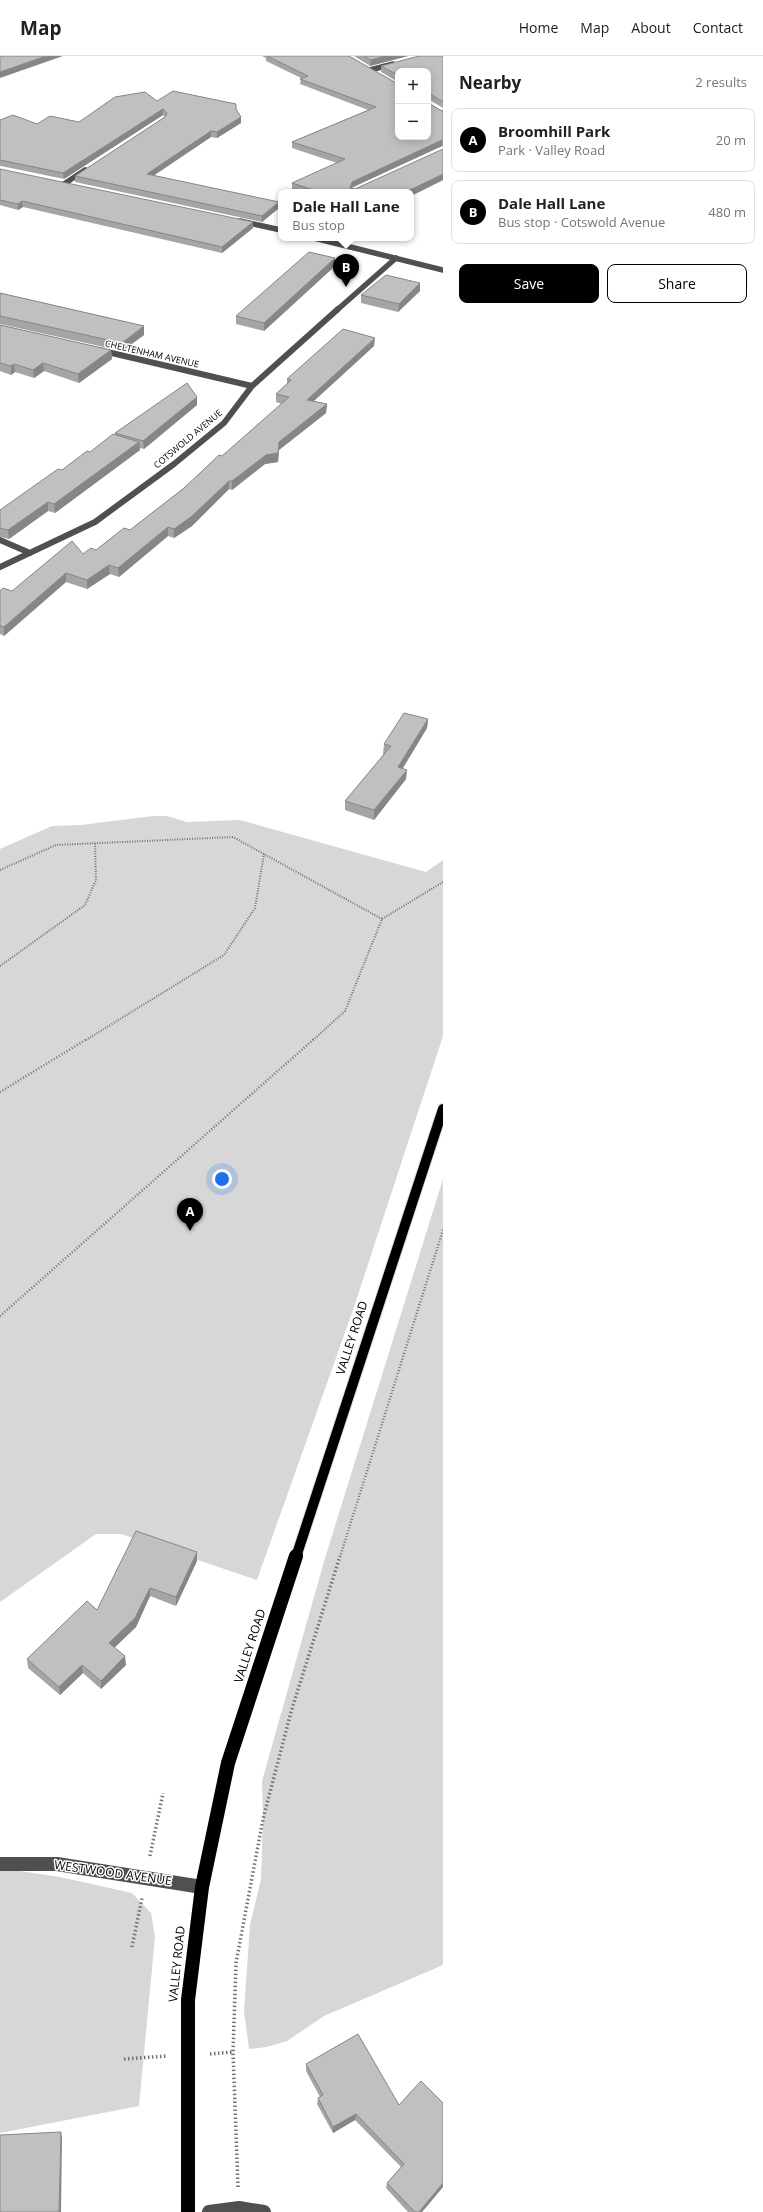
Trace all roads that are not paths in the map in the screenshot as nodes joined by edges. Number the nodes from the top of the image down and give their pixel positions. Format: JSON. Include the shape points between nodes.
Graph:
{"nodes":[{"id":1,"x":401,"y":62,"type":"edge"},
{"id":2,"x":364,"y":66,"type":"edge"},
{"id":3,"x":370,"y":70,"type":"junction"},
{"id":4,"x":376,"y":73,"type":"edge"},
{"id":5,"x":90,"y":167,"type":"edge"},
{"id":6,"x":57,"y":183,"type":"edge"},
{"id":7,"x":64,"y":184,"type":"junction"},
{"id":8,"x":71,"y":186,"type":"edge"},
{"id":9,"x":232,"y":219,"type":"edge"},
{"id":10,"x":278,"y":228,"type":"edge"},
{"id":11,"x":326,"y":241,"type":"edge"},
{"id":12,"x":396,"y":258,"type":"junction"},
{"id":13,"x":443,"y":270,"type":"edge"},
{"id":14,"x":92,"y":349,"type":"edge"},
{"id":15,"x":252,"y":386,"type":"junction"},
{"id":16,"x":0,"y":540,"type":"edge"},
{"id":17,"x":30,"y":553,"type":"junction"},
{"id":18,"x":0,"y":567,"type":"edge"},
{"id":19,"x":443,"y":1109,"type":"edge"},
{"id":20,"x":0,"y":1864,"type":"edge"},
{"id":21,"x":202,"y":1887,"type":"junction"},
{"id":22,"x":188,"y":2212,"type":"edge"},
{"id":23,"x":209,"y":2212,"type":"edge"},
{"id":24,"x":264,"y":2212,"type":"edge"}],
"edges":[{"from":1,"to":3,"type":"street"},
{"from":2,"to":3,"type":"street"},
{"from":3,"to":4,"type":"street"},
{"from":5,"to":7,"type":"street"},
{"from":6,"to":7,"type":"street"},
{"from":7,"to":8,"type":"street"},
{"from":9,"to":10,"type":"street"},
{"from":11,"to":12,"type":"street"},
{"from":12,"to":13,"type":"street"},
{"from":12,"to":15,"type":"street","name":"COTSWOLD AVENUE"},
{"from":14,"to":15,"type":"street","name":"CHELTENHAM AVENUE"},
{"from":15,"to":17,"type":"street","name":"COTSWOLD AVENUE","via":[[224,423],[174,464],[95,522]]},
{"from":16,"to":17,"type":"street"},
{"from":17,"to":18,"type":"street","name":"COTSWOLD AVENUE"},
{"from":19,"to":21,"type":"main road","name":"VALLEY ROAD","via":[[228,1763]]},
{"from":20,"to":21,"type":"street","name":"WESTWOOD AVENUE","via":[[57,1864]]},
{"from":21,"to":22,"type":"main road","name":"VALLEY ROAD","via":[[188,2000]]},
{"from":23,"to":24,"type":"street","via":[[239,2208]]}]}
